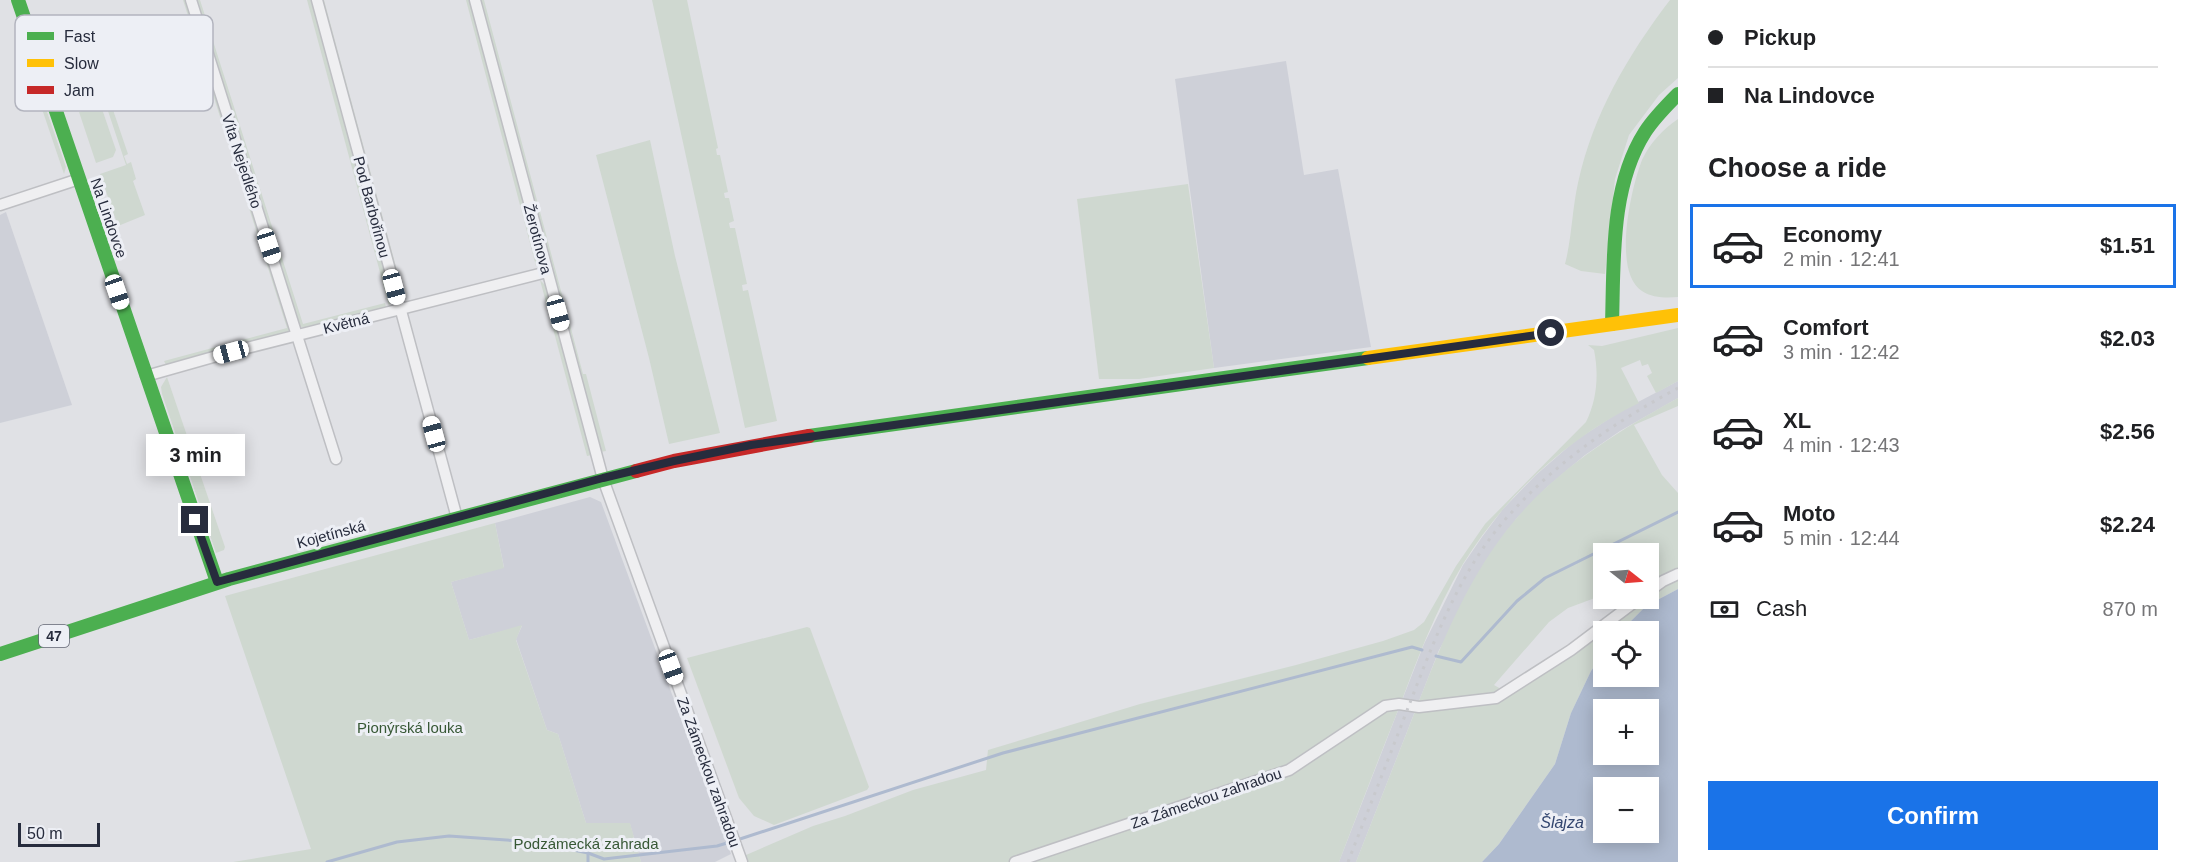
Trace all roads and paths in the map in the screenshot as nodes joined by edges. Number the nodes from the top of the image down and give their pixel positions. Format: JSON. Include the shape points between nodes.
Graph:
{"nodes":[{"id":1,"x":18,"y":0,"type":"edge"},
{"id":2,"x":191,"y":0,"type":"edge"},
{"id":3,"x":317,"y":0,"type":"edge"},
{"id":4,"x":475,"y":0,"type":"edge"},
{"id":5,"x":23,"y":15,"type":"edge"},
{"id":6,"x":196,"y":15,"type":"edge"},
{"id":7,"x":213,"y":70,"type":"edge"},
{"id":8,"x":1678,"y":94,"type":"edge"},
{"id":9,"x":56,"y":111,"type":"edge"},
{"id":10,"x":1678,"y":113,"type":"edge"},
{"id":11,"x":1632,"y":161,"type":"junction"},
{"id":12,"x":79,"y":179,"type":"junction"},
{"id":13,"x":0,"y":206,"type":"edge"},
{"id":14,"x":547,"y":272,"type":"junction"},
{"id":15,"x":400,"y":309,"type":"junction"},
{"id":16,"x":1678,"y":315,"type":"edge"},
{"id":17,"x":1612,"y":324,"type":"junction"},
{"id":18,"x":297,"y":336,"type":"junction"},
{"id":19,"x":146,"y":376,"type":"junction"},
{"id":20,"x":336,"y":459,"type":"dead end"},
{"id":21,"x":603,"y":478,"type":"junction"},
{"id":22,"x":456,"y":518,"type":"junction"},
{"id":23,"x":1678,"y":574,"type":"edge"},
{"id":24,"x":217,"y":582,"type":"junction"},
{"id":25,"x":1659,"y":584,"type":"edge"},
{"id":26,"x":1625,"y":609,"type":"edge"},
{"id":27,"x":0,"y":654,"type":"edge"},
{"id":28,"x":742,"y":862,"type":"edge"},
{"id":29,"x":1015,"y":862,"type":"edge"}],
"edges":[{"from":1,"to":5,"type":"main road","name":"Na Lindovce"},
{"from":2,"to":6,"type":"street","name":"Víta Nejedlého"},
{"from":3,"to":15,"type":"street","name":"Pod Barbořinou"},
{"from":4,"to":14,"type":"street","name":"Žerotínova"},
{"from":7,"to":18,"type":"street","name":"Víta Nejedlého"},
{"from":8,"to":11,"type":"main road","via":[[1643,134]]},
{"from":9,"to":12,"type":"main road","name":"Na Lindovce"},
{"from":10,"to":11,"type":"main road","via":[[1646,139]]},
{"from":11,"to":17,"type":"main road","via":[[1618,214]]},
{"from":12,"to":13,"type":"street"},
{"from":12,"to":19,"type":"main road","name":"Na Lindovce"},
{"from":14,"to":15,"type":"street","name":"Květná"},
{"from":14,"to":21,"type":"street","name":"Žerotínova"},
{"from":15,"to":18,"type":"street","name":"Květná"},
{"from":15,"to":22,"type":"street","name":"Pod Barbořinou"},
{"from":16,"to":17,"type":"main road","number":"47"},
{"from":17,"to":21,"type":"main road","name":"Kojetínská","number":"47","via":[[795,438]]},
{"from":18,"to":19,"type":"street","name":"Květná"},
{"from":18,"to":20,"type":"street","name":"Víta Nejedlého"},
{"from":19,"to":24,"type":"main road","name":"Na Lindovce"},
{"from":21,"to":22,"type":"main road","name":"Kojetínská","number":"47"},
{"from":21,"to":28,"type":"street","name":"Za Zámeckou zahradou"},
{"from":22,"to":24,"type":"main road","name":"Kojetínská","number":"47"},
{"from":23,"to":25,"type":"street"},
{"from":24,"to":27,"type":"main road","name":"Kojetínská","number":"47"},
{"from":26,"to":29,"type":"street","name":"Za Zámeckou zahradou","via":[[1496,698],[1419,707],[1384,706],[1289,770]]}]}
